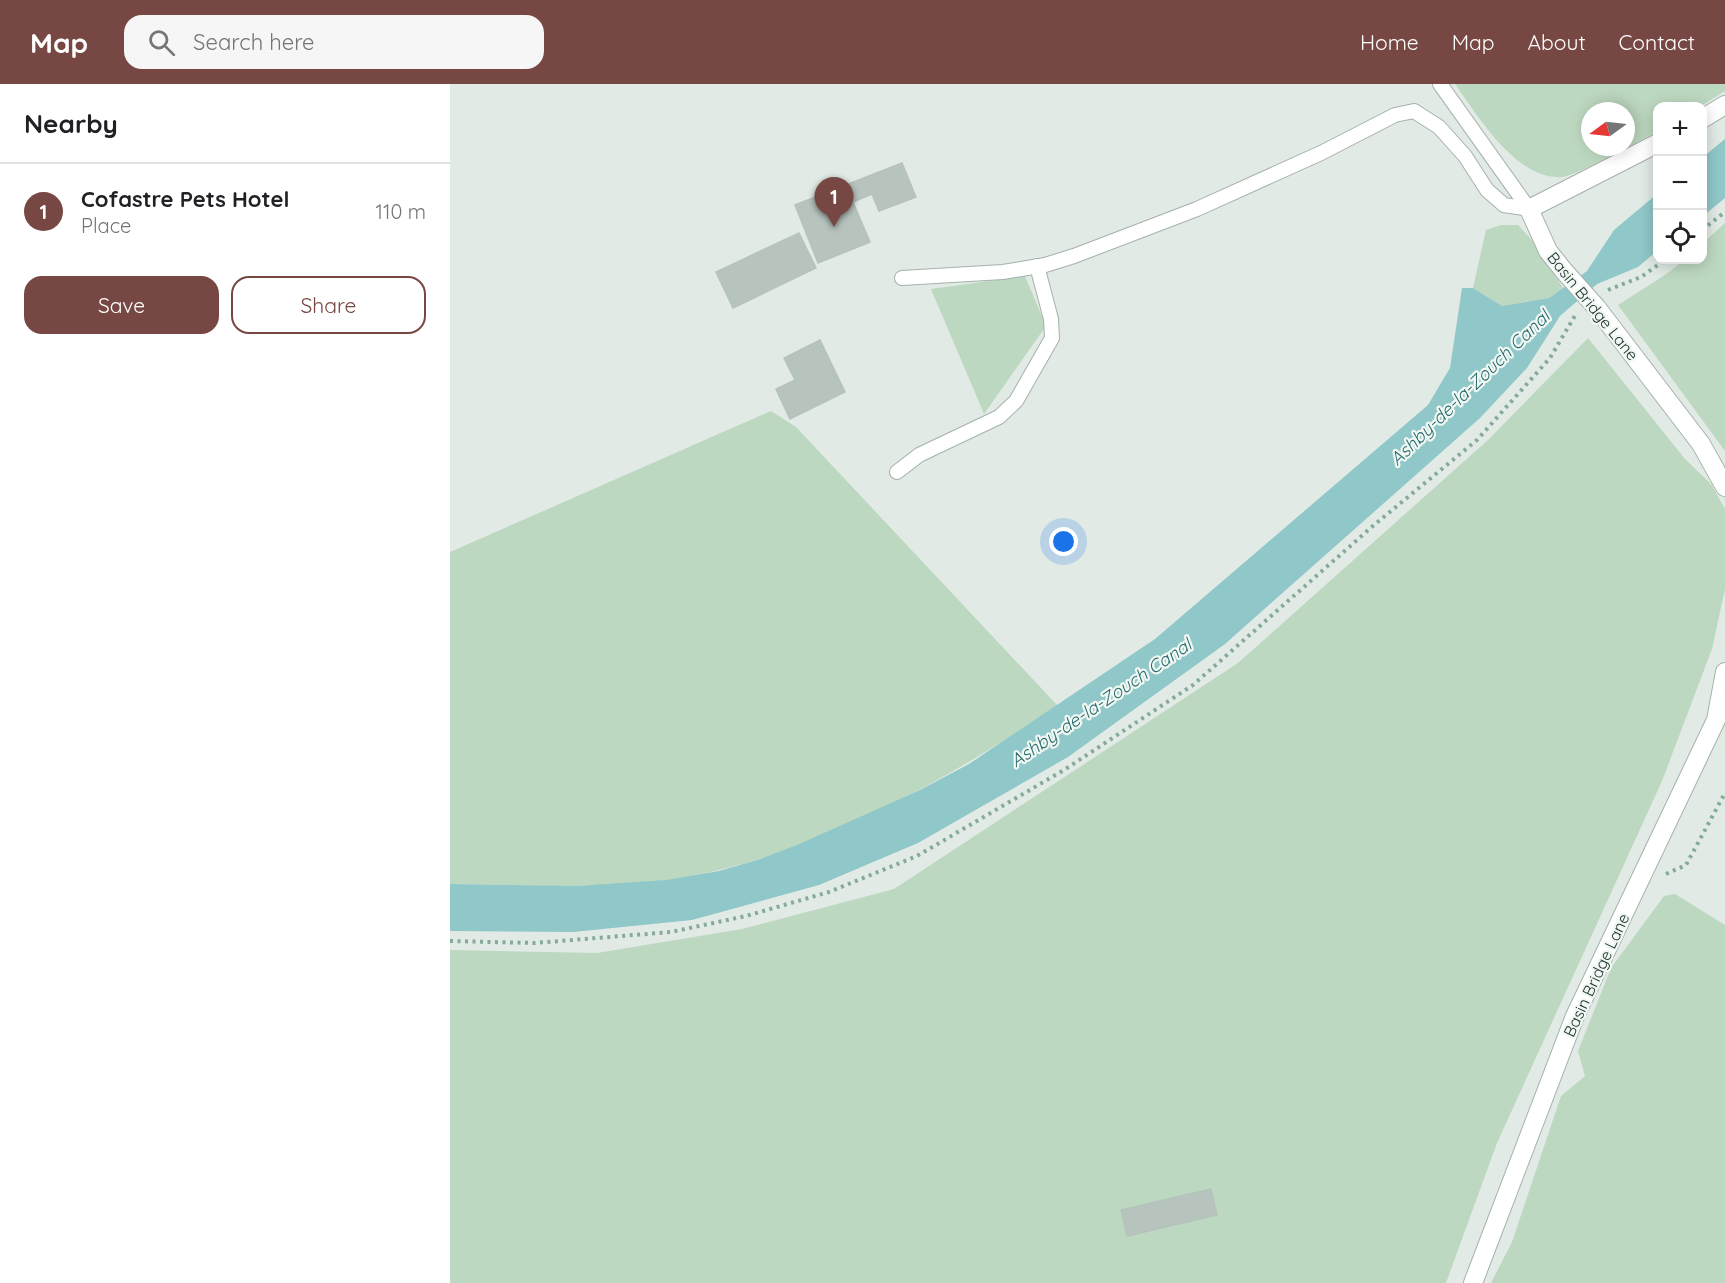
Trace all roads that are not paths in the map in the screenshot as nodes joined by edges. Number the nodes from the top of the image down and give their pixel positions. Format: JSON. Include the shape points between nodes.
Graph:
{"nodes":[{"id":1,"x":1440,"y":84,"type":"edge"},
{"id":2,"x":1725,"y":105,"type":"edge"},
{"id":3,"x":1707,"y":116,"type":"edge"},
{"id":4,"x":1653,"y":146,"type":"edge"},
{"id":5,"x":1529,"y":209,"type":"junction"},
{"id":6,"x":1037,"y":266,"type":"junction"},
{"id":7,"x":902,"y":278,"type":"dead end"},
{"id":8,"x":897,"y":472,"type":"dead end"},
{"id":9,"x":1725,"y":488,"type":"edge"},
{"id":10,"x":1725,"y":672,"type":"edge"},
{"id":11,"x":1473,"y":1283,"type":"edge"}],
"edges":[{"from":1,"to":5,"type":"lane"},
{"from":2,"to":3,"type":"street"},
{"from":4,"to":5,"type":"street"},
{"from":5,"to":6,"type":"lane","via":[[1504,205],[1487,190],[1465,156],[1439,127],[1414,111],[1395,115],[1197,209]]},
{"from":5,"to":9,"type":"street","name":"Basin Bridge Lane","bridge":true,"via":[[1548,252],[1594,303],[1701,444]]},
{"from":6,"to":7,"type":"lane"},
{"from":6,"to":8,"type":"lane","via":[[1052,338],[1016,401],[999,417],[919,455]]},
{"from":10,"to":11,"type":"street","name":"Basin Bridge Lane","via":[[1716,720],[1575,1016]]}]}
